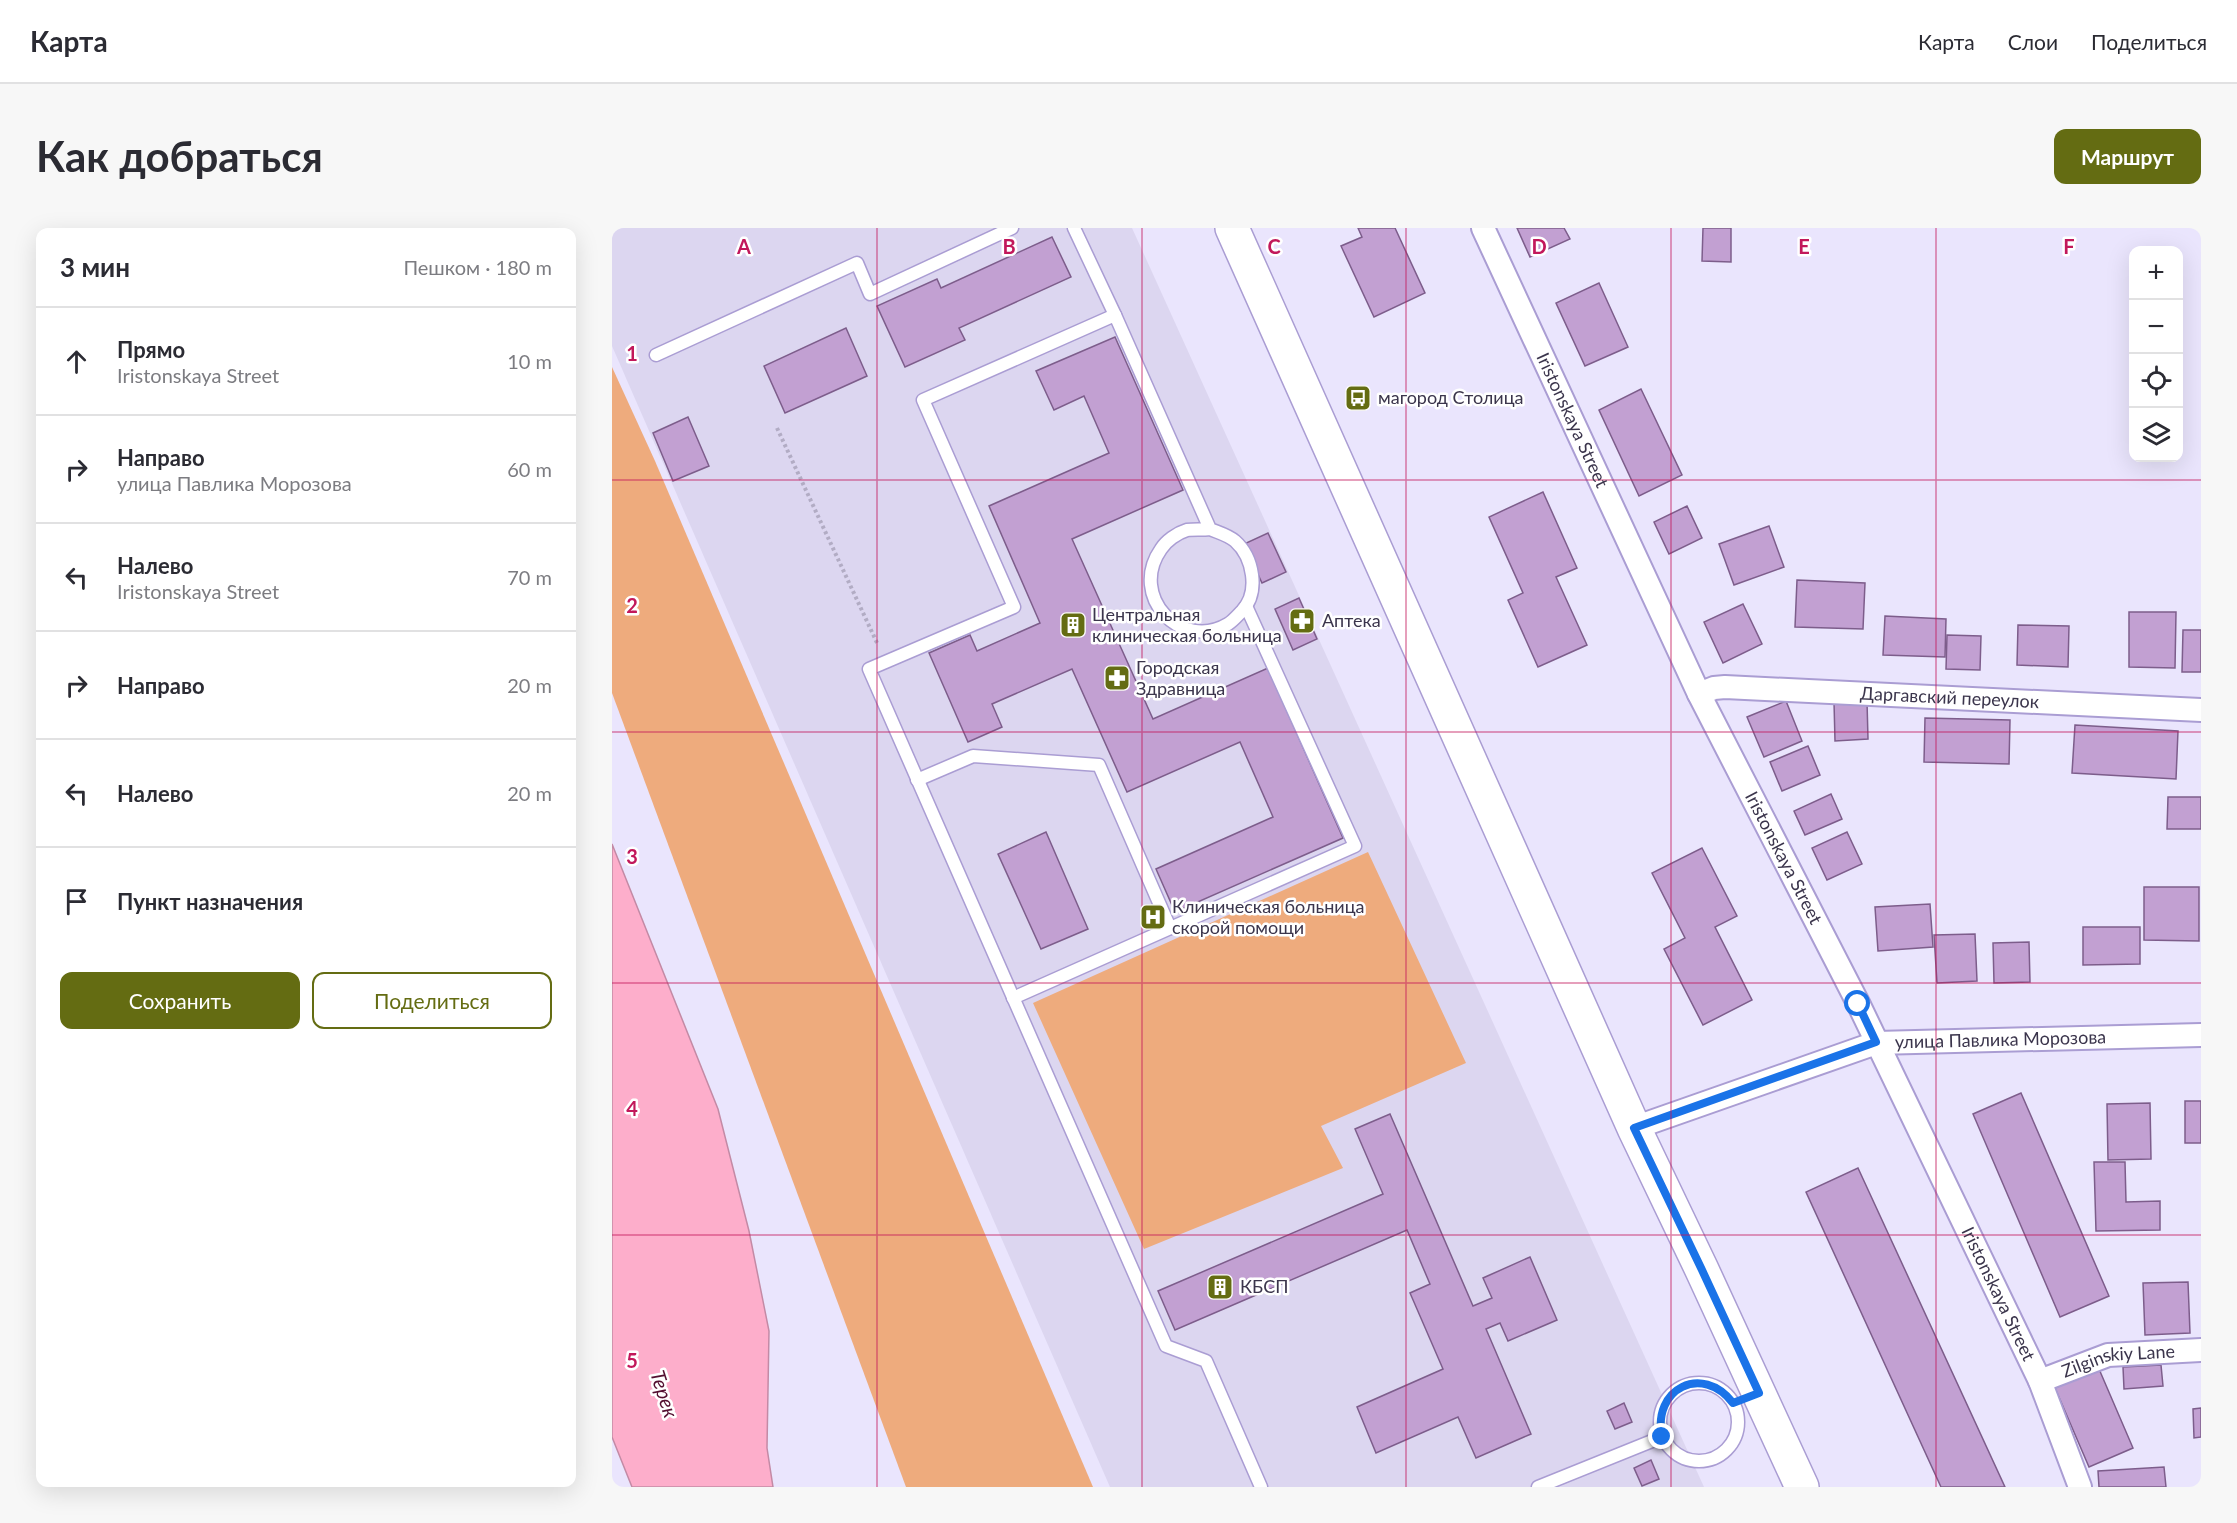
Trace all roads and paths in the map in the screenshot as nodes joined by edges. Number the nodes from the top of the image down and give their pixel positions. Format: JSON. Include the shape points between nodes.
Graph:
{"nodes":[{"id":1,"x":1012,"y":228,"type":"edge"},
{"id":2,"x":1074,"y":228,"type":"edge"},
{"id":3,"x":1232,"y":228,"type":"edge"},
{"id":4,"x":1483,"y":228,"type":"edge"},
{"id":5,"x":1115,"y":315,"type":"junction"},
{"id":6,"x":656,"y":355,"type":"dead end"},
{"id":7,"x":777,"y":428,"type":"dead end"},
{"id":8,"x":1210,"y":529,"type":"junction"},
{"id":9,"x":1246,"y":606,"type":"junction"},
{"id":10,"x":885,"y":662,"type":"junction"},
{"id":11,"x":1699,"y":694,"type":"junction"},
{"id":12,"x":2201,"y":710,"type":"edge"},
{"id":13,"x":917,"y":780,"type":"junction"},
{"id":14,"x":1170,"y":928,"type":"junction"},
{"id":15,"x":1013,"y":998,"type":"junction"},
{"id":16,"x":2201,"y":1035,"type":"edge"},
{"id":17,"x":1876,"y":1042,"type":"junction"},
{"id":18,"x":1634,"y":1128,"type":"junction"},
{"id":19,"x":2201,"y":1350,"type":"edge"},
{"id":20,"x":2040,"y":1381,"type":"junction"},
{"id":21,"x":1746,"y":1398,"type":"junction"},
{"id":22,"x":1662,"y":1437,"type":"junction"},
{"id":23,"x":1261,"y":1487,"type":"edge"},
{"id":24,"x":1538,"y":1487,"type":"edge"},
{"id":25,"x":1802,"y":1487,"type":"edge"},
{"id":26,"x":2080,"y":1487,"type":"edge"}],
"edges":[{"from":1,"to":6,"type":"lane","via":[[870,294],[857,263]]},
{"from":2,"to":5,"type":"lane"},
{"from":3,"to":18,"type":"main road"},
{"from":4,"to":11,"type":"street","name":"Iristonskaya Street"},
{"from":5,"to":8,"type":"lane"},
{"from":5,"to":10,"type":"lane","via":[[924,400],[1014,607]]},
{"from":7,"to":10,"type":"path"},
{"from":8,"to":9,"type":"lane","via":[[1234,540],[1248,557],[1253,584]]},
{"from":8,"to":9,"type":"lane","via":[[1186,530],[1166,542],[1153,560],[1150,589],[1161,613],[1182,628],[1208,632],[1229,624]]},
{"from":9,"to":14,"type":"lane","via":[[1354,846]]},
{"from":10,"to":13,"type":"lane","via":[[868,669]]},
{"from":11,"to":12,"type":"street","name":"Даргавский переулок","via":[[1725,687]]},
{"from":11,"to":17,"type":"street","name":"Iristonskaya Street"},
{"from":13,"to":14,"type":"lane","via":[[973,756],[1099,765]]},
{"from":13,"to":15,"type":"lane"},
{"from":14,"to":15,"type":"lane"},
{"from":15,"to":23,"type":"lane","via":[[1166,1346],[1206,1362]]},
{"from":16,"to":17,"type":"street","name":"улица Павлика Морозова"},
{"from":17,"to":18,"type":"street","name":"улица Павлика Морозова"},
{"from":17,"to":20,"type":"street","name":"Iristonskaya Street"},
{"from":18,"to":21,"type":"main road","via":[[1702,1270]]},
{"from":19,"to":20,"type":"street","name":"Zilginskiy Lane","via":[[2108,1355]]},
{"from":20,"to":26,"type":"street","name":"Iristonskaya Street"},
{"from":21,"to":22,"type":"lane","via":[[1708,1384],[1685,1386],[1674,1392],[1663,1407],[1659,1425]]},
{"from":21,"to":22,"type":"lane","via":[[1737,1414],[1735,1438],[1718,1457],[1692,1461],[1679,1457]]},
{"from":21,"to":25,"type":"main road"},
{"from":22,"to":24,"type":"lane"}]}
